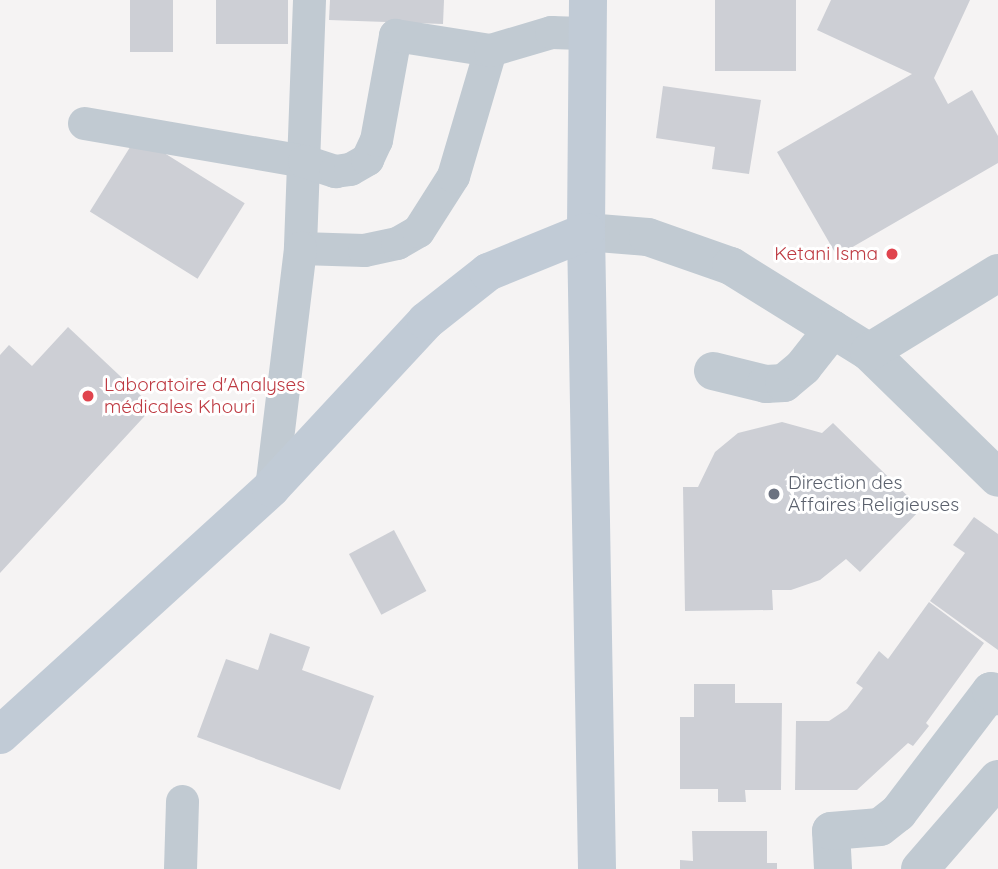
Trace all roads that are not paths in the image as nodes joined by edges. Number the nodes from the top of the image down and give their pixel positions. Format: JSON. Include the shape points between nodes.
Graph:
{"nodes":[{"id":1,"x":309,"y":0,"type":"edge"},
{"id":2,"x":589,"y":16,"type":"edge"},
{"id":3,"x":490,"y":50,"type":"junction"},
{"id":4,"x":84,"y":123,"type":"dead end"},
{"id":5,"x":304,"y":161,"type":"junction"},
{"id":6,"x":586,"y":232,"type":"junction"},
{"id":7,"x":300,"y":248,"type":"junction"},
{"id":8,"x":998,"y":273,"type":"edge"},
{"id":9,"x":832,"y":329,"type":"junction"},
{"id":10,"x":869,"y":352,"type":"junction"},
{"id":11,"x":713,"y":371,"type":"dead end"},
{"id":12,"x":998,"y":478,"type":"edge"},
{"id":13,"x":271,"y":488,"type":"junction"},
{"id":14,"x":998,"y":696,"type":"edge"},
{"id":15,"x":0,"y":734,"type":"edge"},
{"id":16,"x":998,"y":779,"type":"edge"},
{"id":17,"x":182,"y":801,"type":"dead end"},
{"id":18,"x":180,"y":869,"type":"edge"},
{"id":19,"x":597,"y":869,"type":"edge"},
{"id":20,"x":832,"y":869,"type":"edge"},
{"id":21,"x":920,"y":869,"type":"edge"}],
"edges":[{"from":1,"to":5,"type":"lane"},
{"from":2,"to":3,"type":"lane"},
{"from":2,"to":6,"type":"main road"},
{"from":3,"to":5,"type":"lane","via":[[395,35],[376,141],[367,159],[335,171]]},
{"from":3,"to":7,"type":"lane","via":[[453,176],[418,231],[397,243],[364,250]]},
{"from":4,"to":5,"type":"lane"},
{"from":5,"to":7,"type":"lane"},
{"from":6,"to":9,"type":"street","via":[[648,237],[731,266]]},
{"from":6,"to":13,"type":"main road","via":[[488,272],[437,313]]},
{"from":6,"to":19,"type":"main road"},
{"from":7,"to":13,"type":"lane"},
{"from":8,"to":10,"type":"street"},
{"from":9,"to":10,"type":"street"},
{"from":9,"to":11,"type":"street","via":[[803,367],[784,383],[766,384]]},
{"from":10,"to":12,"type":"street"},
{"from":13,"to":15,"type":"main road"},
{"from":14,"to":20,"type":"street","via":[[991,691],[898,813],[880,827],[831,831]]},
{"from":16,"to":21,"type":"street"},
{"from":17,"to":18,"type":"lane"}]}
